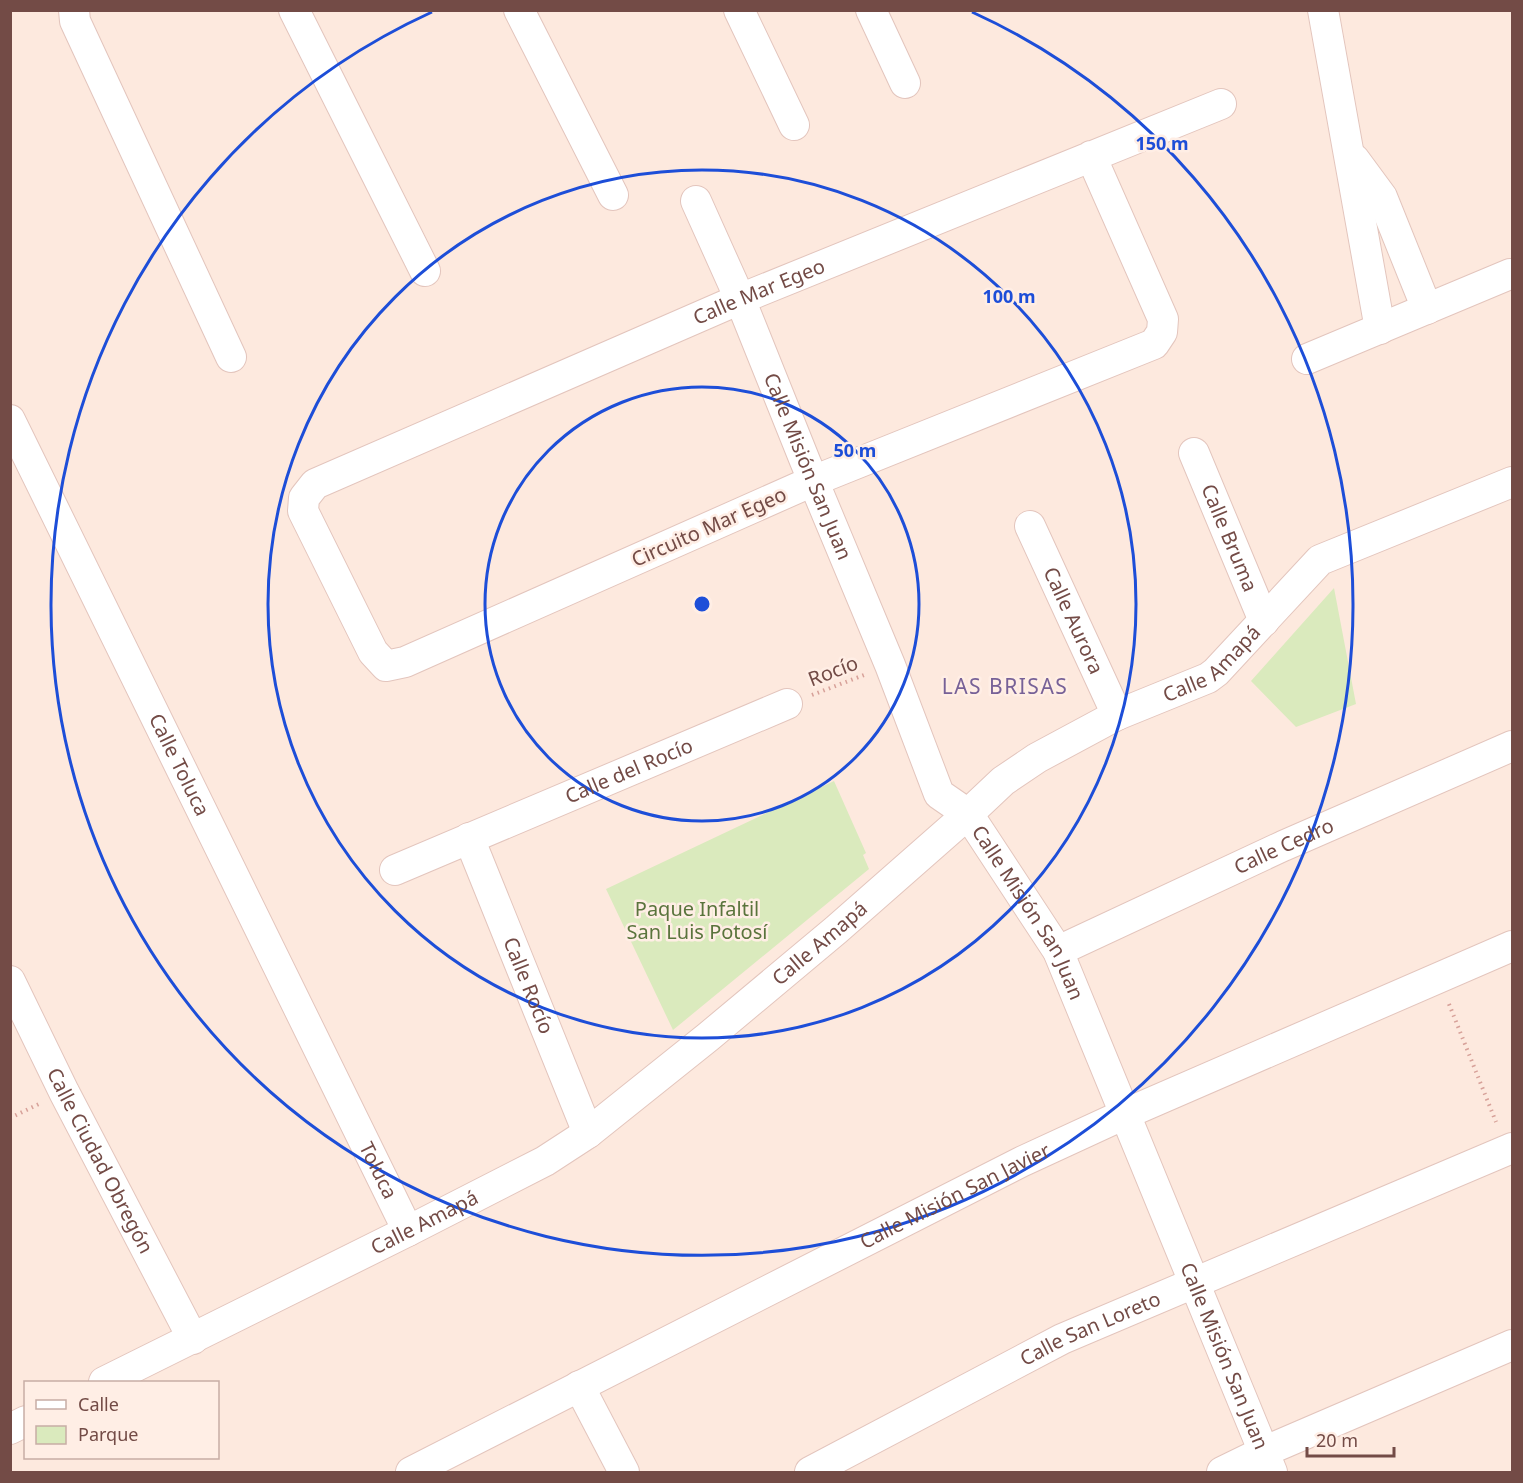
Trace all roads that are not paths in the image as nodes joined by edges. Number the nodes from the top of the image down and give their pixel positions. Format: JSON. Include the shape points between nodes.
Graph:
{"nodes":[{"id":1,"x":74,"y":10,"type":"edge"},
{"id":2,"x":294,"y":10,"type":"edge"},
{"id":3,"x":519,"y":10,"type":"edge"},
{"id":4,"x":739,"y":10,"type":"edge"},
{"id":5,"x":872,"y":10,"type":"edge"},
{"id":6,"x":1323,"y":10,"type":"edge"},
{"id":7,"x":905,"y":83,"type":"dead end"},
{"id":8,"x":1221,"y":104,"type":"dead end"},
{"id":9,"x":794,"y":125,"type":"dead end"},
{"id":10,"x":1349,"y":153,"type":"junction"},
{"id":11,"x":1091,"y":156,"type":"junction"},
{"id":12,"x":613,"y":195,"type":"dead end"},
{"id":13,"x":696,"y":201,"type":"dead end"},
{"id":14,"x":425,"y":271,"type":"dead end"},
{"id":15,"x":1510,"y":274,"type":"dead end"},
{"id":16,"x":740,"y":299,"type":"junction"},
{"id":17,"x":1427,"y":309,"type":"junction"},
{"id":18,"x":1380,"y":329,"type":"junction"},
{"id":19,"x":231,"y":357,"type":"dead end"},
{"id":20,"x":1307,"y":359,"type":"dead end"},
{"id":21,"x":10,"y":420,"type":"edge"},
{"id":22,"x":1194,"y":453,"type":"dead end"},
{"id":23,"x":813,"y":481,"type":"junction"},
{"id":24,"x":1512,"y":482,"type":"edge"},
{"id":25,"x":304,"y":498,"type":"joint"},
{"id":26,"x":1030,"y":526,"type":"dead end"},
{"id":27,"x":1264,"y":621,"type":"junction"},
{"id":28,"x":787,"y":704,"type":"road end"},
{"id":29,"x":1117,"y":715,"type":"junction"},
{"id":30,"x":1512,"y":746,"type":"edge"},
{"id":31,"x":968,"y":814,"type":"junction"},
{"id":32,"x":470,"y":838,"type":"junction"},
{"id":33,"x":394,"y":870,"type":"dead end"},
{"id":34,"x":1512,"y":946,"type":"edge"},
{"id":35,"x":1058,"y":951,"type":"junction"},
{"id":36,"x":10,"y":981,"type":"edge"},
{"id":37,"x":349,"y":1109,"type":"joint"},
{"id":38,"x":1125,"y":1114,"type":"junction"},
{"id":39,"x":588,"y":1133,"type":"junction"},
{"id":40,"x":1510,"y":1149,"type":"edge"},
{"id":41,"x":408,"y":1231,"type":"junction"},
{"id":42,"x":1193,"y":1283,"type":"junction"},
{"id":43,"x":193,"y":1339,"type":"junction"},
{"id":44,"x":1512,"y":1345,"type":"edge"},
{"id":45,"x":108,"y":1381,"type":"edge"},
{"id":46,"x":579,"y":1386,"type":"junction"},
{"id":47,"x":24,"y":1422,"type":"edge"},
{"id":48,"x":10,"y":1429,"type":"edge"},
{"id":49,"x":1268,"y":1462,"type":"edge"},
{"id":50,"x":411,"y":1473,"type":"edge"},
{"id":51,"x":624,"y":1473,"type":"edge"},
{"id":52,"x":810,"y":1473,"type":"edge"},
{"id":53,"x":1222,"y":1473,"type":"edge"}],
"edges":[{"from":1,"to":19,"type":"street","via":[[75,21]]},
{"from":2,"to":14,"type":"street"},
{"from":3,"to":12,"type":"street"},
{"from":4,"to":9,"type":"street"},
{"from":5,"to":7,"type":"street"},
{"from":6,"to":10,"type":"street"},
{"from":8,"to":11,"type":"street","name":"Calle Mar Egeo"},
{"from":10,"to":17,"type":"street","via":[[1382,197]]},
{"from":10,"to":18,"type":"street"},
{"from":11,"to":16,"type":"street","name":"Calle Mar Egeo"},
{"from":11,"to":23,"type":"street","name":"Circuito Mar Egeo","via":[[1163,319],[1162,332],[1154,344]]},
{"from":13,"to":16,"type":"street","name":"Calle Misión San Juan"},
{"from":15,"to":17,"type":"street"},
{"from":16,"to":23,"type":"street","name":"Calle Misión San Juan"},
{"from":16,"to":25,"type":"street","name":"Calle Mar Egeo","via":[[315,484]]},
{"from":17,"to":18,"type":"street"},
{"from":18,"to":20,"type":"street"},
{"from":21,"to":37,"type":"street","name":"Calle Toluca"},
{"from":22,"to":27,"type":"street","name":"Calle Bruma"},
{"from":23,"to":25,"type":"street","name":"Circuito Mar Egeo","via":[[405,662],[386,666],[373,652],[303,511]]},
{"from":23,"to":31,"type":"street","name":"Calle Misión San Juan","via":[[939,794]]},
{"from":24,"to":27,"type":"street","name":"Calle Amapá","via":[[1320,560]]},
{"from":26,"to":29,"type":"street","name":"Calle Aurora"},
{"from":27,"to":29,"type":"street","name":"Calle Amapá","via":[[1208,678]]},
{"from":28,"to":32,"type":"street","name":"Calle del Rocío"},
{"from":29,"to":31,"type":"street","name":"Calle Amapá","via":[[1002,781]]},
{"from":30,"to":35,"type":"street","name":"Calle Cedro","via":[[1283,846]]},
{"from":31,"to":35,"type":"street","name":"Calle Misión San Juan"},
{"from":31,"to":39,"type":"street","name":"Calle Amapá","via":[[836,930]]},
{"from":32,"to":33,"type":"street","name":"Calle del Rocío"},
{"from":32,"to":39,"type":"street","name":"Calle Rocío"},
{"from":34,"to":38,"type":"street","name":"Calle Misión San Javier"},
{"from":35,"to":38,"type":"street","name":"Calle Misión San Juan"},
{"from":36,"to":43,"type":"street","name":"Calle Ciudad Obregón"},
{"from":37,"to":41,"type":"street","name":"Toluca"},
{"from":38,"to":42,"type":"street","name":"Calle Misión San Juan"},
{"from":38,"to":46,"type":"street","name":"Calle Misión San Javier","via":[[1021,1162]]},
{"from":39,"to":41,"type":"street","name":"Calle Amapá","via":[[544,1161]]},
{"from":40,"to":42,"type":"street","name":"Calle San Loreto"},
{"from":41,"to":43,"type":"street","name":"Calle Amapá"},
{"from":42,"to":49,"type":"street","name":"Calle Misión San Juan"},
{"from":42,"to":52,"type":"street","name":"Calle San Loreto","via":[[1062,1339]]},
{"from":43,"to":45,"type":"street","name":"Calle Amapá"},
{"from":44,"to":49,"type":"street"},
{"from":46,"to":50,"type":"street","name":"Calle Misión San Javier"},
{"from":46,"to":51,"type":"street"},
{"from":47,"to":48,"type":"street"},
{"from":49,"to":53,"type":"street"}]}
